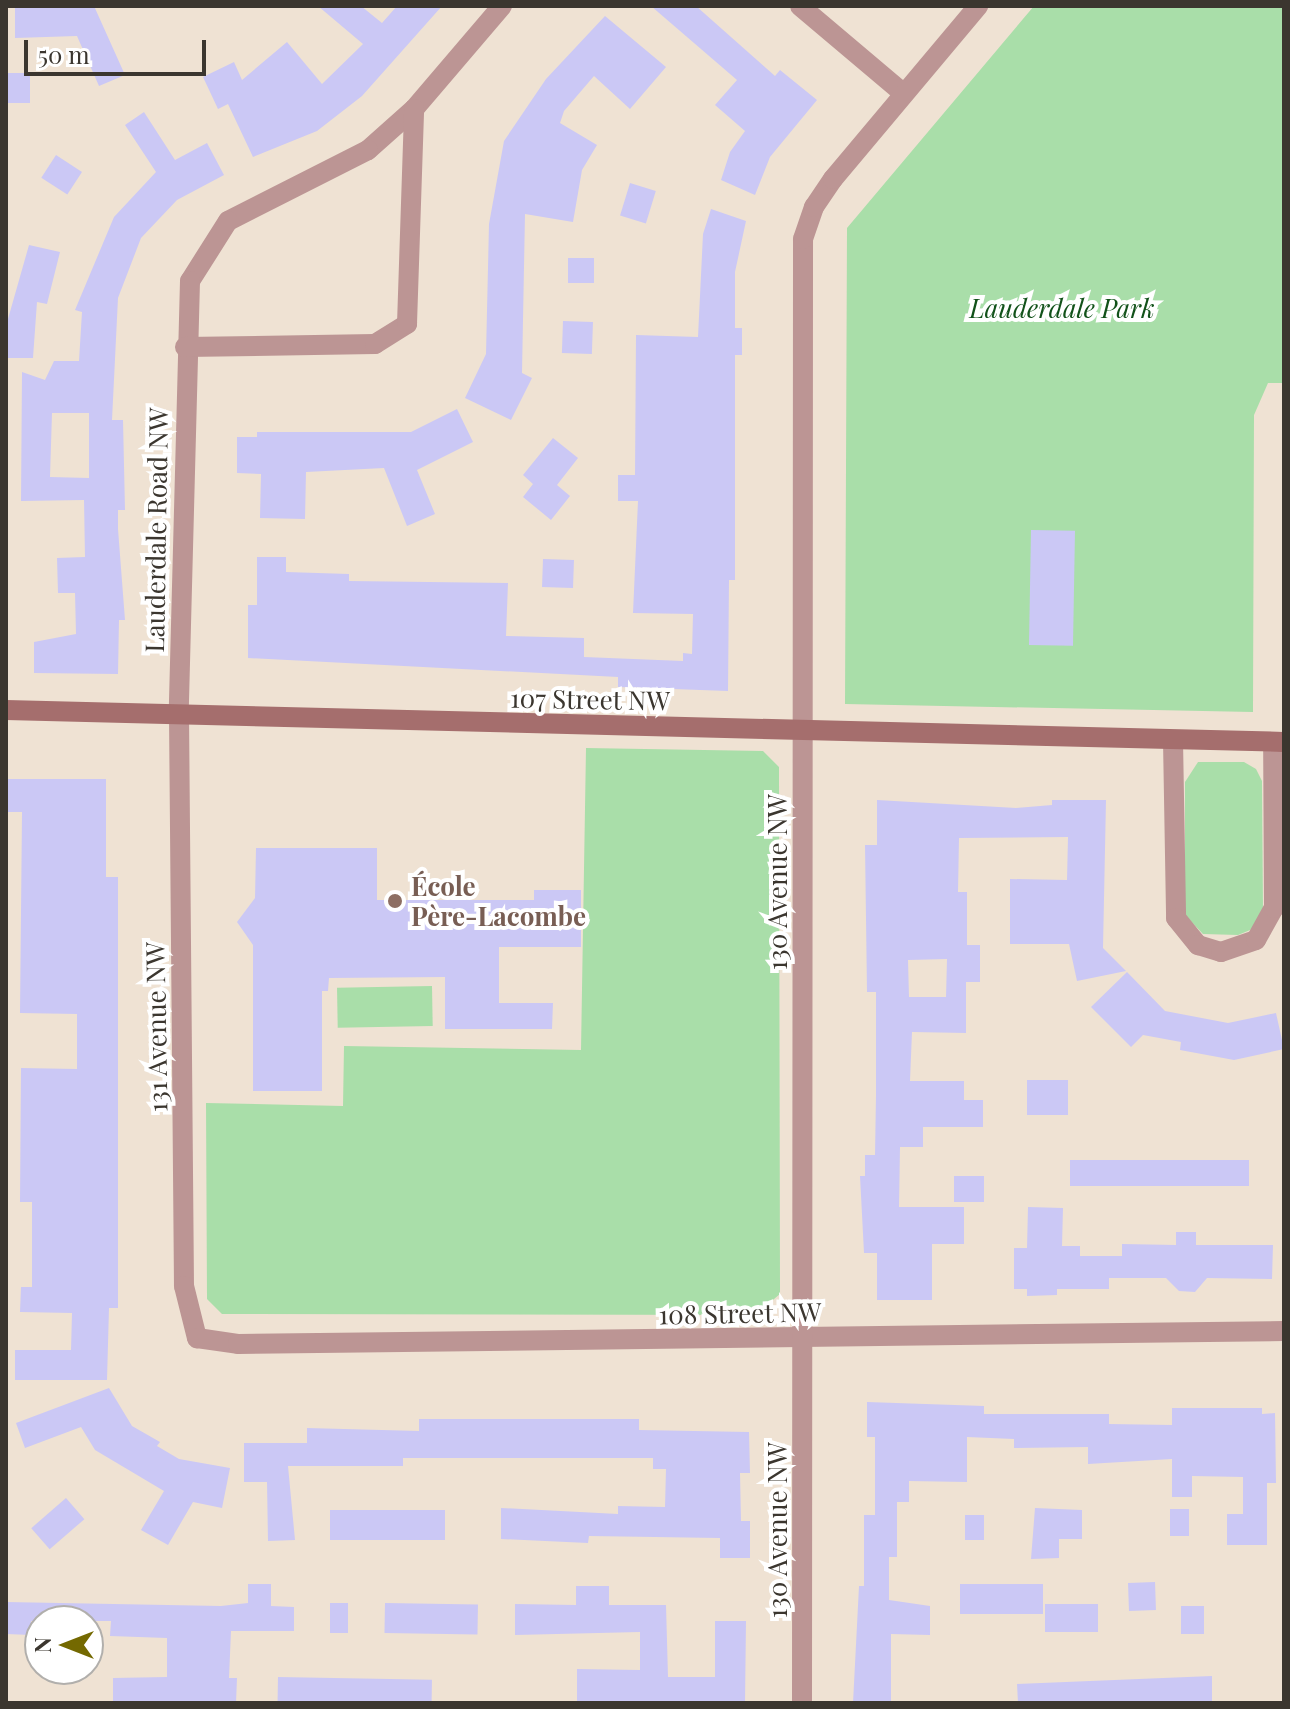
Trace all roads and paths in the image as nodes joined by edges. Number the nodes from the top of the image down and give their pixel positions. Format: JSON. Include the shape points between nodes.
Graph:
{"nodes":[{"id":1,"x":502,"y":6,"type":"edge"},
{"id":2,"x":800,"y":6,"type":"edge"},
{"id":3,"x":978,"y":6,"type":"edge"},
{"id":4,"x":903,"y":93,"type":"junction"},
{"id":5,"x":414,"y":109,"type":"junction"},
{"id":6,"x":185,"y":347,"type":"junction"},
{"id":7,"x":6,"y":710,"type":"edge"},
{"id":8,"x":179,"y":714,"type":"junction"},
{"id":9,"x":804,"y":730,"type":"junction"},
{"id":10,"x":1173,"y":740,"type":"junction"},
{"id":11,"x":1279,"y":742,"type":"edge"},
{"id":12,"x":1284,"y":1331,"type":"edge"},
{"id":13,"x":197,"y":1338,"type":"joint"},
{"id":14,"x":801,"y":1339,"type":"junction"},
{"id":15,"x":802,"y":1703,"type":"edge"}],
"edges":[{"from":1,"to":5,"type":"street","name":"Lauderdale Road NW"},
{"from":2,"to":4,"type":"street"},
{"from":3,"to":4,"type":"street","name":"130 Avenue NW"},
{"from":4,"to":9,"type":"street","name":"130 Avenue NW","via":[[824,193],[803,239]]},
{"from":5,"to":6,"type":"street","name":"Lauderdale Road NW","via":[[368,150],[228,221],[190,281]]},
{"from":5,"to":6,"type":"street","via":[[407,324],[375,344]]},
{"from":6,"to":8,"type":"street","name":"Lauderdale Road NW"},
{"from":7,"to":8,"type":"street","name":"107 Street NW"},
{"from":8,"to":9,"type":"street","name":"107 Street NW"},
{"from":8,"to":13,"type":"street","name":"131 Avenue NW","via":[[184,1286]]},
{"from":9,"to":10,"type":"street","name":"107 Street NW"},
{"from":9,"to":14,"type":"street","name":"130 Avenue NW"},
{"from":10,"to":11,"type":"street","name":"107 Street NW"},
{"from":10,"to":11,"type":"street","name":"107 Street NW","via":[[1176,918],[1198,945],[1221,952],[1256,940],[1274,908]]},
{"from":12,"to":14,"type":"street","name":"108 Street NW"},
{"from":13,"to":14,"type":"street","name":"108 Street NW","via":[[238,1344]]},
{"from":14,"to":15,"type":"street","name":"130 Avenue NW"}]}
